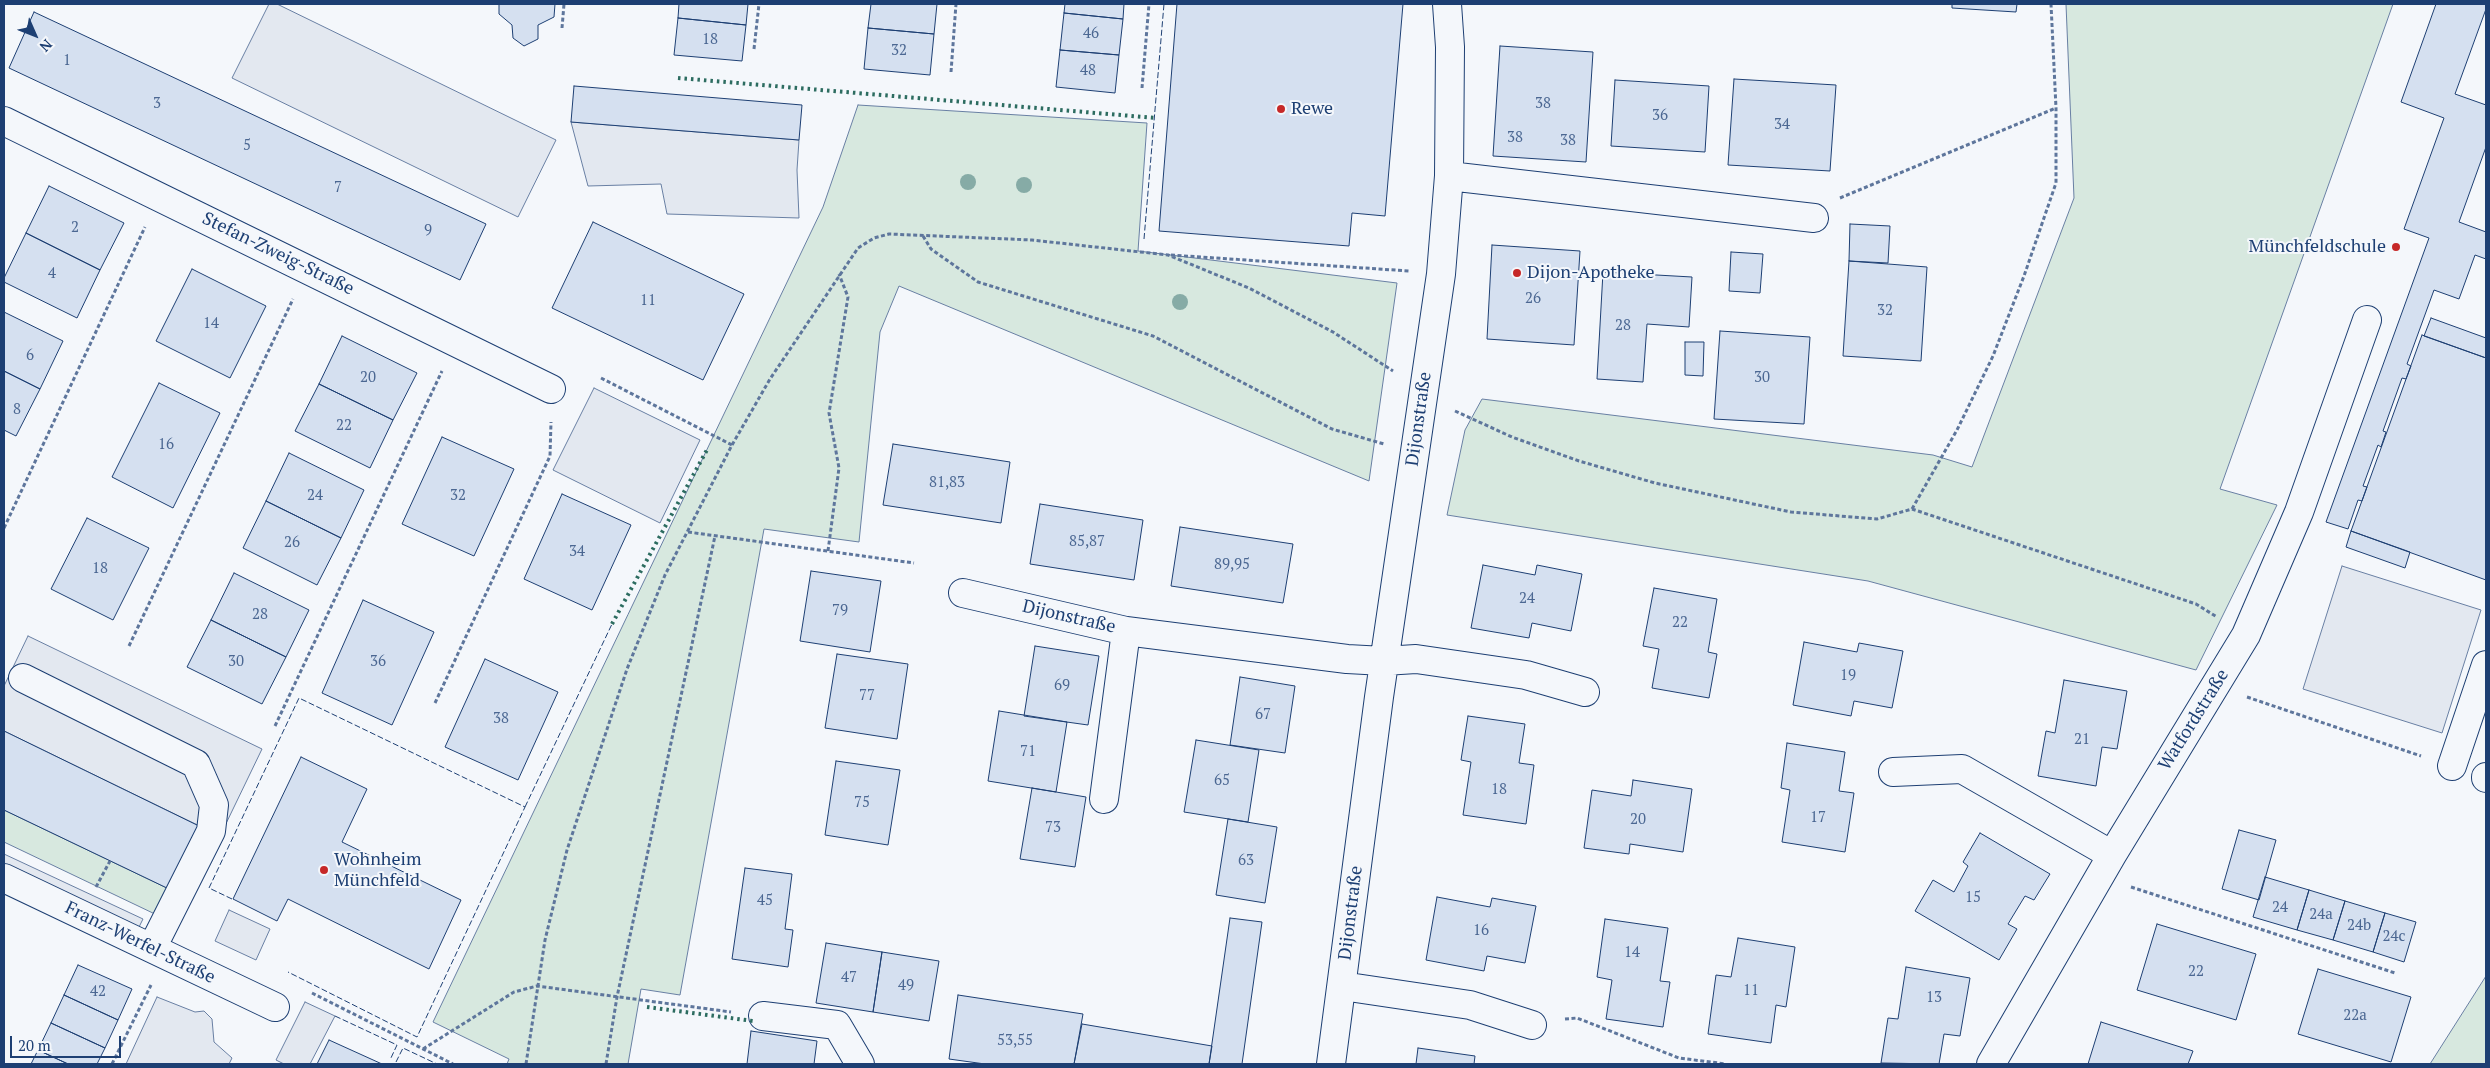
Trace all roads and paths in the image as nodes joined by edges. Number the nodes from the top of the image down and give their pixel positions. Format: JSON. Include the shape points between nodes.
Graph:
{"nodes":[{"id":1,"x":564,"y":4,"type":"edge"},
{"id":2,"x":759,"y":4,"type":"edge"},
{"id":3,"x":956,"y":4,"type":"edge"},
{"id":4,"x":1149,"y":4,"type":"edge"},
{"id":5,"x":1448,"y":4,"type":"edge"},
{"id":6,"x":2052,"y":4,"type":"edge"},
{"id":7,"x":562,"y":28,"type":"dead end"},
{"id":8,"x":754,"y":49,"type":"dead end"},
{"id":9,"x":951,"y":72,"type":"dead end"},
{"id":10,"x":1142,"y":88,"type":"dead end"},
{"id":11,"x":2056,"y":108,"type":"junction"},
{"id":12,"x":4,"y":121,"type":"edge"},
{"id":13,"x":1449,"y":176,"type":"junction"},
{"id":14,"x":159,"y":197,"type":"junction"},
{"id":15,"x":1835,"y":201,"type":"dead end"},
{"id":16,"x":1814,"y":218,"type":"dead end"},
{"id":17,"x":922,"y":236,"type":"junction"},
{"id":18,"x":1168,"y":254,"type":"junction"},
{"id":19,"x":308,"y":269,"type":"junction"},
{"id":20,"x":839,"y":274,"type":"junction"},
{"id":21,"x":1441,"y":274,"type":"junction"},
{"id":22,"x":2367,"y":320,"type":"dead end"},
{"id":23,"x":456,"y":341,"type":"junction"},
{"id":24,"x":601,"y":378,"type":"dead end"},
{"id":25,"x":552,"y":389,"type":"joint"},
{"id":26,"x":1424,"y":391,"type":"junction"},
{"id":27,"x":1385,"y":444,"type":"dead end"},
{"id":28,"x":732,"y":445,"type":"junction"},
{"id":29,"x":1912,"y":509,"type":"junction"},
{"id":30,"x":4,"y":528,"type":"edge"},
{"id":31,"x":688,"y":532,"type":"junction"},
{"id":32,"x":715,"y":536,"type":"junction"},
{"id":33,"x":828,"y":551,"type":"junction"},
{"id":34,"x":914,"y":563,"type":"dead end"},
{"id":35,"x":963,"y":593,"type":"dead end"},
{"id":36,"x":1126,"y":630,"type":"junction"},
{"id":37,"x":2246,"y":635,"type":"junction"},
{"id":38,"x":129,"y":646,"type":"dead end"},
{"id":39,"x":1384,"y":661,"type":"junction"},
{"id":40,"x":2486,"y":665,"type":"edge"},
{"id":41,"x":23,"y":678,"type":"dead end"},
{"id":42,"x":2217,"y":684,"type":"junction"},
{"id":43,"x":1585,"y":692,"type":"dead end"},
{"id":44,"x":435,"y":703,"type":"dead end"},
{"id":45,"x":275,"y":726,"type":"dead end"},
{"id":46,"x":2452,"y":766,"type":"joint"},
{"id":47,"x":1894,"y":772,"type":"dead end"},
{"id":48,"x":1104,"y":799,"type":"dead end"},
{"id":49,"x":2106,"y":866,"type":"junction"},
{"id":50,"x":4,"y":878,"type":"edge"},
{"id":51,"x":159,"y":952,"type":"junction"},
{"id":52,"x":2395,"y":973,"type":"dead end"},
{"id":53,"x":536,"y":986,"type":"junction"},
{"id":54,"x":1342,"y":986,"type":"junction"},
{"id":55,"x":312,"y":993,"type":"dead end"},
{"id":56,"x":617,"y":997,"type":"junction"},
{"id":57,"x":275,"y":1007,"type":"dead end"},
{"id":58,"x":763,"y":1016,"type":"joint"},
{"id":59,"x":1532,"y":1025,"type":"joint"},
{"id":60,"x":423,"y":1049,"type":"junction"},
{"id":61,"x":112,"y":1064,"type":"edge"},
{"id":62,"x":453,"y":1064,"type":"edge"},
{"id":63,"x":526,"y":1064,"type":"edge"},
{"id":64,"x":606,"y":1064,"type":"edge"},
{"id":65,"x":860,"y":1064,"type":"edge"},
{"id":66,"x":1331,"y":1064,"type":"edge"},
{"id":67,"x":1726,"y":1064,"type":"edge"},
{"id":68,"x":1992,"y":1064,"type":"edge"}],
"edges":[{"from":1,"to":7,"type":"path"},
{"from":2,"to":8,"type":"path"},
{"from":3,"to":9,"type":"path"},
{"from":4,"to":10,"type":"path"},
{"from":5,"to":13,"type":"street","name":"Dijonstraße"},
{"from":6,"to":11,"type":"path"},
{"from":11,"to":15,"type":"path"},
{"from":11,"to":29,"type":"path","via":[[2056,183],[2024,276],[1993,356]]},
{"from":12,"to":14,"type":"street","name":"Stefan-Zweig-Straße"},
{"from":13,"to":16,"type":"street"},
{"from":13,"to":21,"type":"street","name":"Dijonstraße"},
{"from":14,"to":19,"type":"street","name":"Stefan-Zweig-Straße"},
{"from":14,"to":30,"type":"path"},
{"from":17,"to":18,"type":"path","via":[[1032,240]]},
{"from":17,"to":20,"type":"path","via":[[890,234],[874,238],[858,248]]},
{"from":17,"to":27,"type":"path","via":[[932,248],[978,282],[1153,336],[1332,429]]},
{"from":18,"to":21,"type":"path"},
{"from":18,"to":26,"type":"path","via":[[1249,288],[1324,328]]},
{"from":19,"to":23,"type":"street","name":"Stefan-Zweig-Straße"},
{"from":19,"to":38,"type":"path"},
{"from":20,"to":28,"type":"path","via":[[770,379]]},
{"from":20,"to":33,"type":"path","via":[[848,297],[829,413],[839,468]]},
{"from":21,"to":26,"type":"street","name":"Dijonstraße"},
{"from":22,"to":37,"type":"street","name":"Watfordstraße","via":[[2299,512]]},
{"from":23,"to":25,"type":"street","name":"Stefan-Zweig-Straße"},
{"from":23,"to":45,"type":"path"},
{"from":24,"to":28,"type":"path"},
{"from":25,"to":44,"type":"path","via":[[550,456]]},
{"from":26,"to":29,"type":"path","via":[[1452,410],[1512,437],[1655,483],[1791,512],[1877,519]]},
{"from":26,"to":39,"type":"street","name":"Dijonstraße"},
{"from":28,"to":31,"type":"path"},
{"from":29,"to":37,"type":"path","via":[[2196,604]]},
{"from":31,"to":32,"type":"path"},
{"from":31,"to":53,"type":"path","via":[[665,575],[627,669],[576,823]]},
{"from":32,"to":33,"type":"path"},
{"from":32,"to":56,"type":"path"},
{"from":33,"to":34,"type":"path"},
{"from":35,"to":36,"type":"street","name":"Dijonstraße"},
{"from":36,"to":39,"type":"street","name":"Dijonstraße","via":[[1338,658]]},
{"from":36,"to":48,"type":"street"},
{"from":37,"to":42,"type":"street","name":"Watfordstraße"},
{"from":39,"to":43,"type":"street","name":"Dijonstraße","via":[[1416,659],[1526,675]]},
{"from":39,"to":54,"type":"street","name":"Dijonstraße"},
{"from":40,"to":46,"type":"street"},
{"from":41,"to":51,"type":"street","via":[[196,764],[214,805],[211,832]]},
{"from":42,"to":46,"type":"path","via":[[2246,697]]},
{"from":42,"to":49,"type":"street","name":"Watfordstraße"},
{"from":47,"to":49,"type":"street","via":[[1962,769]]},
{"from":49,"to":52,"type":"path"},
{"from":49,"to":68,"type":"street","name":"Watfordstraße"},
{"from":50,"to":51,"type":"street","name":"Franz-Werfel-Straße"},
{"from":51,"to":57,"type":"street","name":"Franz-Werfel-Straße"},
{"from":51,"to":61,"type":"path"},
{"from":53,"to":56,"type":"path"},
{"from":53,"to":60,"type":"path","via":[[514,992]]},
{"from":53,"to":63,"type":"path"},
{"from":54,"to":59,"type":"street","name":"Dijonstraße","via":[[1470,1005]]},
{"from":54,"to":66,"type":"street","name":"Dijonstraße"},
{"from":55,"to":60,"type":"path"},
{"from":56,"to":58,"type":"path"},
{"from":56,"to":64,"type":"path"},
{"from":58,"to":65,"type":"street","via":[[837,1026]]},
{"from":59,"to":67,"type":"path","via":[[1577,1018],[1679,1058]]},
{"from":60,"to":62,"type":"path"}]}
